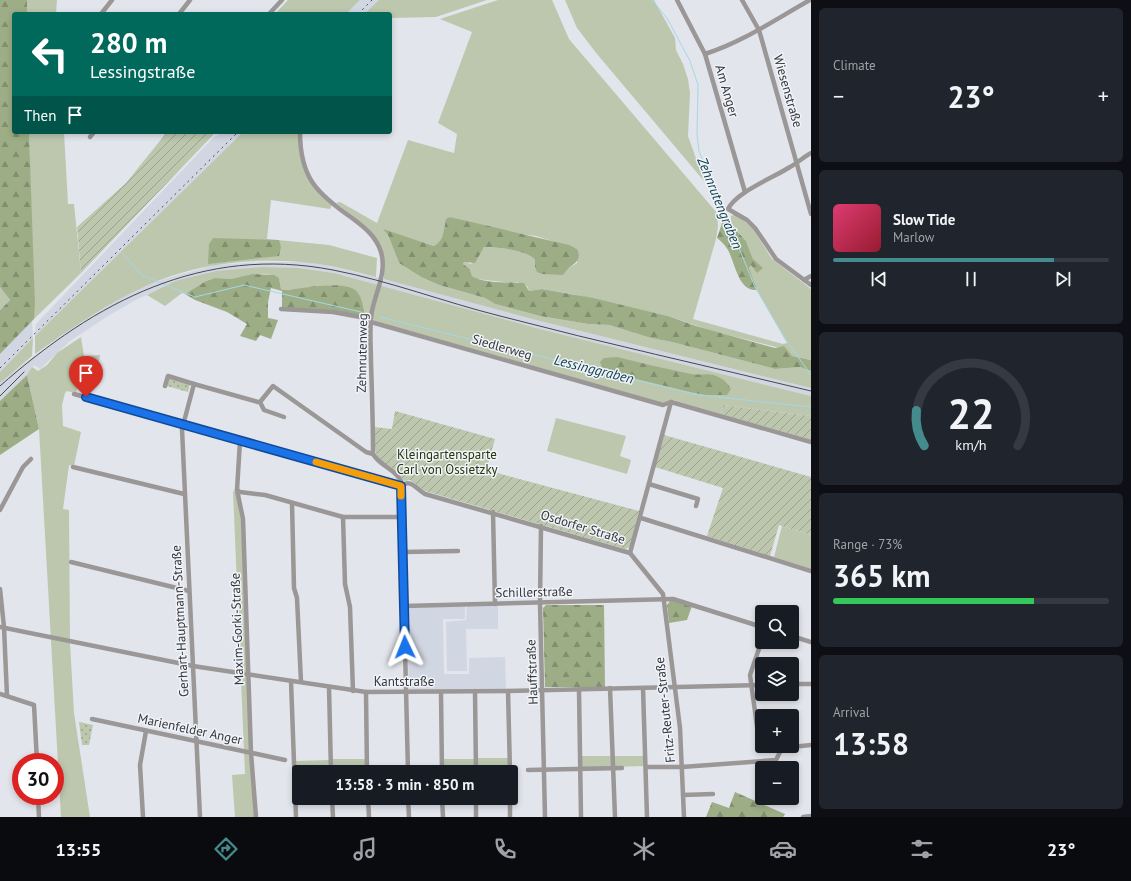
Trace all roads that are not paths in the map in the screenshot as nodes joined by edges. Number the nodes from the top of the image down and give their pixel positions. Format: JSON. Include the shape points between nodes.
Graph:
{"nodes":[{"id":1,"x":112,"y":0,"type":"edge"},
{"id":2,"x":190,"y":0,"type":"edge"},
{"id":3,"x":282,"y":0,"type":"edge"},
{"id":4,"x":677,"y":0,"type":"edge"},
{"id":5,"x":742,"y":0,"type":"edge"},
{"id":6,"x":810,"y":0,"type":"edge"},
{"id":7,"x":103,"y":12,"type":"edge"},
{"id":8,"x":181,"y":12,"type":"edge"},
{"id":9,"x":270,"y":12,"type":"edge"},
{"id":10,"x":759,"y":30,"type":"junction"},
{"id":11,"x":705,"y":54,"type":"junction"},
{"id":12,"x":92,"y":134,"type":"edge"},
{"id":13,"x":300,"y":134,"type":"edge"},
{"id":14,"x":90,"y":137,"type":"dead end"},
{"id":15,"x":811,"y":153,"type":"edge"},
{"id":16,"x":796,"y":162,"type":"junction"},
{"id":17,"x":745,"y":192,"type":"junction"},
{"id":18,"x":811,"y":214,"type":"edge"},
{"id":19,"x":811,"y":276,"type":"edge"},
{"id":20,"x":804,"y":280,"type":"junction"},
{"id":21,"x":811,"y":286,"type":"edge"},
{"id":22,"x":281,"y":309,"type":"dead end"},
{"id":23,"x":371,"y":320,"type":"junction"},
{"id":24,"x":194,"y":384,"type":"junction"},
{"id":25,"x":165,"y":386,"type":"dead end"},
{"id":26,"x":74,"y":394,"type":"dead end"},
{"id":27,"x":260,"y":402,"type":"junction"},
{"id":28,"x":671,"y":402,"type":"junction"},
{"id":29,"x":284,"y":417,"type":"dead end"},
{"id":30,"x":183,"y":424,"type":"junction"},
{"id":31,"x":240,"y":441,"type":"junction"},
{"id":32,"x":811,"y":442,"type":"edge"},
{"id":33,"x":374,"y":454,"type":"junction"},
{"id":34,"x":31,"y":459,"type":"dead end"},
{"id":35,"x":73,"y":467,"type":"dead end"},
{"id":36,"x":649,"y":484,"type":"junction"},
{"id":37,"x":401,"y":486,"type":"junction"},
{"id":38,"x":237,"y":490,"type":"junction"},
{"id":39,"x":184,"y":494,"type":"junction"},
{"id":40,"x":292,"y":503,"type":"junction"},
{"id":41,"x":696,"y":506,"type":"dead end"},
{"id":42,"x":0,"y":510,"type":"edge"},
{"id":43,"x":494,"y":512,"type":"junction"},
{"id":44,"x":344,"y":517,"type":"junction"},
{"id":45,"x":402,"y":517,"type":"junction"},
{"id":46,"x":641,"y":518,"type":"junction"},
{"id":47,"x":541,"y":526,"type":"junction"},
{"id":48,"x":458,"y":551,"type":"dead end"},
{"id":49,"x":403,"y":552,"type":"junction"},
{"id":50,"x":630,"y":552,"type":"junction"},
{"id":51,"x":71,"y":562,"type":"dead end"},
{"id":52,"x":811,"y":571,"type":"edge"},
{"id":53,"x":0,"y":589,"type":"edge"},
{"id":54,"x":189,"y":591,"type":"junction"},
{"id":55,"x":664,"y":600,"type":"junction"},
{"id":56,"x":540,"y":603,"type":"junction"},
{"id":57,"x":495,"y":604,"type":"junction"},
{"id":58,"x":404,"y":606,"type":"junction"},
{"id":59,"x":755,"y":625,"type":"edge"},
{"id":60,"x":2,"y":627,"type":"edge"},
{"id":61,"x":799,"y":638,"type":"edge"},
{"id":62,"x":811,"y":642,"type":"edge"},
{"id":63,"x":758,"y":649,"type":"edge"},
{"id":64,"x":193,"y":666,"type":"junction"},
{"id":65,"x":250,"y":675,"type":"junction"},
{"id":66,"x":291,"y":681,"type":"junction"},
{"id":67,"x":301,"y":682,"type":"junction"},
{"id":68,"x":799,"y":684,"type":"edge"},
{"id":69,"x":811,"y":684,"type":"edge"},
{"id":70,"x":753,"y":685,"type":"junction"},
{"id":71,"x":329,"y":687,"type":"junction"},
{"id":72,"x":675,"y":687,"type":"junction"},
{"id":73,"x":610,"y":688,"type":"junction"},
{"id":74,"x":643,"y":688,"type":"junction"},
{"id":75,"x":543,"y":690,"type":"junction"},
{"id":76,"x":579,"y":690,"type":"junction"},
{"id":77,"x":352,"y":691,"type":"junction"},
{"id":78,"x":475,"y":691,"type":"junction"},
{"id":79,"x":508,"y":691,"type":"junction"},
{"id":80,"x":366,"y":692,"type":"junction"},
{"id":81,"x":441,"y":692,"type":"junction"},
{"id":82,"x":406,"y":693,"type":"junction"},
{"id":83,"x":0,"y":694,"type":"edge"},
{"id":84,"x":7,"y":696,"type":"junction"},
{"id":85,"x":756,"y":709,"type":"edge"},
{"id":86,"x":92,"y":719,"type":"dead end"},
{"id":87,"x":146,"y":730,"type":"junction"},
{"id":88,"x":198,"y":742,"type":"junction"},
{"id":89,"x":811,"y":745,"type":"edge"},
{"id":90,"x":37,"y":753,"type":"edge"},
{"id":91,"x":252,"y":753,"type":"junction"},
{"id":92,"x":285,"y":760,"type":"dead end"},
{"id":93,"x":331,"y":765,"type":"edge"},
{"id":94,"x":367,"y":765,"type":"edge"},
{"id":95,"x":408,"y":765,"type":"edge"},
{"id":96,"x":442,"y":765,"type":"edge"},
{"id":97,"x":476,"y":765,"type":"edge"},
{"id":98,"x":510,"y":765,"type":"edge"},
{"id":99,"x":646,"y":767,"type":"junction"},
{"id":100,"x":682,"y":767,"type":"junction"},
{"id":101,"x":613,"y":768,"type":"junction"},
{"id":102,"x":622,"y":768,"type":"dead end"},
{"id":103,"x":544,"y":769,"type":"junction"},
{"id":104,"x":580,"y":769,"type":"junction"},
{"id":105,"x":528,"y":770,"type":"dead end"},
{"id":106,"x":713,"y":794,"type":"dead end"},
{"id":107,"x":683,"y":795,"type":"junction"},
{"id":108,"x":38,"y":805,"type":"edge"},
{"id":109,"x":332,"y":805,"type":"edge"},
{"id":110,"x":368,"y":805,"type":"edge"},
{"id":111,"x":408,"y":805,"type":"edge"},
{"id":112,"x":442,"y":805,"type":"edge"},
{"id":113,"x":476,"y":805,"type":"edge"},
{"id":114,"x":510,"y":805,"type":"edge"},
{"id":115,"x":811,"y":816,"type":"edge"},
{"id":116,"x":39,"y":817,"type":"edge"},
{"id":117,"x":143,"y":817,"type":"edge"},
{"id":118,"x":200,"y":817,"type":"edge"},
{"id":119,"x":256,"y":817,"type":"edge"},
{"id":120,"x":296,"y":817,"type":"edge"},
{"id":121,"x":333,"y":817,"type":"edge"},
{"id":122,"x":369,"y":817,"type":"edge"},
{"id":123,"x":409,"y":817,"type":"edge"},
{"id":124,"x":443,"y":817,"type":"edge"},
{"id":125,"x":476,"y":817,"type":"edge"},
{"id":126,"x":510,"y":817,"type":"edge"},
{"id":127,"x":546,"y":817,"type":"edge"},
{"id":128,"x":581,"y":817,"type":"edge"},
{"id":129,"x":615,"y":817,"type":"edge"},
{"id":130,"x":647,"y":817,"type":"edge"},
{"id":131,"x":684,"y":817,"type":"edge"},
{"id":132,"x":802,"y":817,"type":"edge"}],
"edges":[{"from":1,"to":7,"type":"street"},
{"from":2,"to":8,"type":"street"},
{"from":3,"to":9,"type":"street"},
{"from":4,"to":11,"type":"street","name":"Am Anger"},
{"from":5,"to":10,"type":"street","name":"Wiesenstraße"},
{"from":6,"to":10,"type":"street"},
{"from":10,"to":11,"type":"street"},
{"from":10,"to":16,"type":"street","name":"Wiesenstraße"},
{"from":11,"to":17,"type":"street","name":"Am Anger"},
{"from":12,"to":14,"type":"street"},
{"from":13,"to":23,"type":"street","name":"Zehnrutenweg","via":[[304,168],[313,186],[332,204],[364,226],[377,243],[383,264]]},
{"from":15,"to":16,"type":"street"},
{"from":16,"to":17,"type":"street"},
{"from":16,"to":18,"type":"street","name":"Wiesenstraße"},
{"from":17,"to":20,"type":"street","via":[[731,203],[728,209],[747,220],[776,260]]},
{"from":19,"to":20,"type":"street"},
{"from":20,"to":21,"type":"street"},
{"from":22,"to":23,"type":"street","name":"Siedlerweg","via":[[333,312]]},
{"from":23,"to":28,"type":"street","name":"Siedlerweg","via":[[663,405]]},
{"from":23,"to":33,"type":"street","name":"Zehnrutenweg"},
{"from":24,"to":25,"type":"street","via":[[168,376]]},
{"from":24,"to":27,"type":"street"},
{"from":24,"to":30,"type":"street","name":"Gerhart-Hauptmann-Straße"},
{"from":26,"to":30,"type":"street"},
{"from":27,"to":29,"type":"street","via":[[264,410]]},
{"from":27,"to":33,"type":"street","via":[[273,386],[366,452]]},
{"from":28,"to":32,"type":"street","name":"Siedlerweg"},
{"from":28,"to":36,"type":"street"},
{"from":30,"to":31,"type":"street"},
{"from":30,"to":39,"type":"street","name":"Gerhart-Hauptmann-Straße"},
{"from":31,"to":37,"type":"street"},
{"from":31,"to":38,"type":"street","name":"Maxim-Gorki-Straße"},
{"from":33,"to":37,"type":"street","via":[[377,461],[399,476]]},
{"from":34,"to":42,"type":"street","via":[[23,467]]},
{"from":35,"to":39,"type":"street"},
{"from":36,"to":41,"type":"street","via":[[698,499]]},
{"from":36,"to":46,"type":"street"},
{"from":37,"to":43,"type":"street","name":"Osdorfer Straße","via":[[408,482],[425,494]]},
{"from":37,"to":45,"type":"street"},
{"from":38,"to":40,"type":"street"},
{"from":38,"to":65,"type":"street","name":"Maxim-Gorki-Straße","via":[[243,519]]},
{"from":39,"to":54,"type":"street","name":"Gerhart-Hauptmann-Straße"},
{"from":40,"to":44,"type":"street"},
{"from":40,"to":67,"type":"street","via":[[294,588],[297,598]]},
{"from":43,"to":47,"type":"street","name":"Osdorfer Straße"},
{"from":43,"to":57,"type":"street"},
{"from":44,"to":45,"type":"street"},
{"from":44,"to":77,"type":"street","via":[[345,584],[350,607]]},
{"from":45,"to":49,"type":"street"},
{"from":46,"to":50,"type":"street"},
{"from":46,"to":52,"type":"street"},
{"from":47,"to":50,"type":"street","name":"Osdorfer Straße"},
{"from":47,"to":56,"type":"street","name":"Hauffstraße"},
{"from":48,"to":49,"type":"street"},
{"from":49,"to":58,"type":"street"},
{"from":50,"to":55,"type":"street","name":"Osdorfer Straße","via":[[663,594]]},
{"from":51,"to":54,"type":"street"},
{"from":53,"to":60,"type":"street"},
{"from":54,"to":64,"type":"street","name":"Gerhart-Hauptmann-Straße"},
{"from":55,"to":56,"type":"street","name":"Schillerstraße"},
{"from":55,"to":59,"type":"street","via":[[673,599]]},
{"from":55,"to":72,"type":"street","name":"Fritz-Reuter-Straße"},
{"from":56,"to":57,"type":"street","name":"Schillerstraße"},
{"from":56,"to":75,"type":"street","name":"Hauffstraße"},
{"from":57,"to":58,"type":"street","name":"Schillerstraße"},
{"from":58,"to":82,"type":"street"},
{"from":60,"to":64,"type":"street","name":"Kantstraße"},
{"from":60,"to":84,"type":"street"},
{"from":61,"to":62,"type":"street"},
{"from":63,"to":70,"type":"street","via":[[750,670]]},
{"from":64,"to":65,"type":"street","name":"Kantstraße"},
{"from":64,"to":88,"type":"street","name":"Gerhart-Hauptmann-Straße"},
{"from":65,"to":66,"type":"street","name":"Kantstraße"},
{"from":65,"to":91,"type":"street","name":"Maxim-Gorki-Straße"},
{"from":66,"to":67,"type":"street","name":"Kantstraße"},
{"from":66,"to":120,"type":"street"},
{"from":67,"to":71,"type":"street","name":"Kantstraße"},
{"from":68,"to":69,"type":"street"},
{"from":70,"to":72,"type":"street","name":"Kantstraße"},
{"from":70,"to":85,"type":"street"},
{"from":71,"to":77,"type":"street","name":"Kantstraße"},
{"from":71,"to":93,"type":"street"},
{"from":72,"to":74,"type":"street","name":"Kantstraße"},
{"from":72,"to":100,"type":"street","name":"Fritz-Reuter-Straße"},
{"from":73,"to":74,"type":"street","name":"Kantstraße"},
{"from":73,"to":76,"type":"street","name":"Kantstraße"},
{"from":73,"to":101,"type":"street"},
{"from":74,"to":99,"type":"street"},
{"from":75,"to":76,"type":"street","name":"Kantstraße"},
{"from":75,"to":79,"type":"street","name":"Kantstraße"},
{"from":75,"to":103,"type":"street","name":"Hauffstraße"},
{"from":76,"to":104,"type":"street"},
{"from":77,"to":80,"type":"street","name":"Kantstraße"},
{"from":78,"to":79,"type":"street","name":"Kantstraße"},
{"from":78,"to":81,"type":"street","name":"Kantstraße"},
{"from":78,"to":97,"type":"street"},
{"from":79,"to":98,"type":"street"},
{"from":80,"to":82,"type":"street","name":"Kantstraße"},
{"from":80,"to":94,"type":"street"},
{"from":81,"to":82,"type":"street","name":"Kantstraße"},
{"from":81,"to":96,"type":"street"},
{"from":82,"to":95,"type":"street"},
{"from":83,"to":84,"type":"street"},
{"from":84,"to":90,"type":"street","via":[[34,705]]},
{"from":86,"to":87,"type":"street","name":"Marienfelder Anger"},
{"from":87,"to":88,"type":"street","name":"Marienfelder Anger"},
{"from":87,"to":117,"type":"street","via":[[140,765]]},
{"from":88,"to":91,"type":"street","name":"Marienfelder Anger"},
{"from":88,"to":118,"type":"street","name":"Gerhart-Hauptmann-Straße"},
{"from":89,"to":100,"type":"street","via":[[782,748],[776,760]]},
{"from":91,"to":92,"type":"street","name":"Marienfelder Anger"},
{"from":91,"to":119,"type":"street","name":"Maxim-Gorki-Straße"},
{"from":99,"to":100,"type":"street"},
{"from":99,"to":130,"type":"street"},
{"from":100,"to":107,"type":"street","name":"Fritz-Reuter-Straße"},
{"from":101,"to":102,"type":"street"},
{"from":101,"to":104,"type":"street"},
{"from":101,"to":129,"type":"street"},
{"from":103,"to":104,"type":"street"},
{"from":103,"to":105,"type":"street"},
{"from":103,"to":127,"type":"street","name":"Hauffstraße"},
{"from":104,"to":128,"type":"street"},
{"from":106,"to":107,"type":"street"},
{"from":107,"to":131,"type":"street","name":"Fritz-Reuter-Straße"},
{"from":108,"to":116,"type":"street"},
{"from":109,"to":121,"type":"street"},
{"from":110,"to":122,"type":"street"},
{"from":111,"to":123,"type":"street"},
{"from":112,"to":124,"type":"street"},
{"from":113,"to":125,"type":"street"},
{"from":114,"to":126,"type":"street"},
{"from":115,"to":132,"type":"street"}]}
